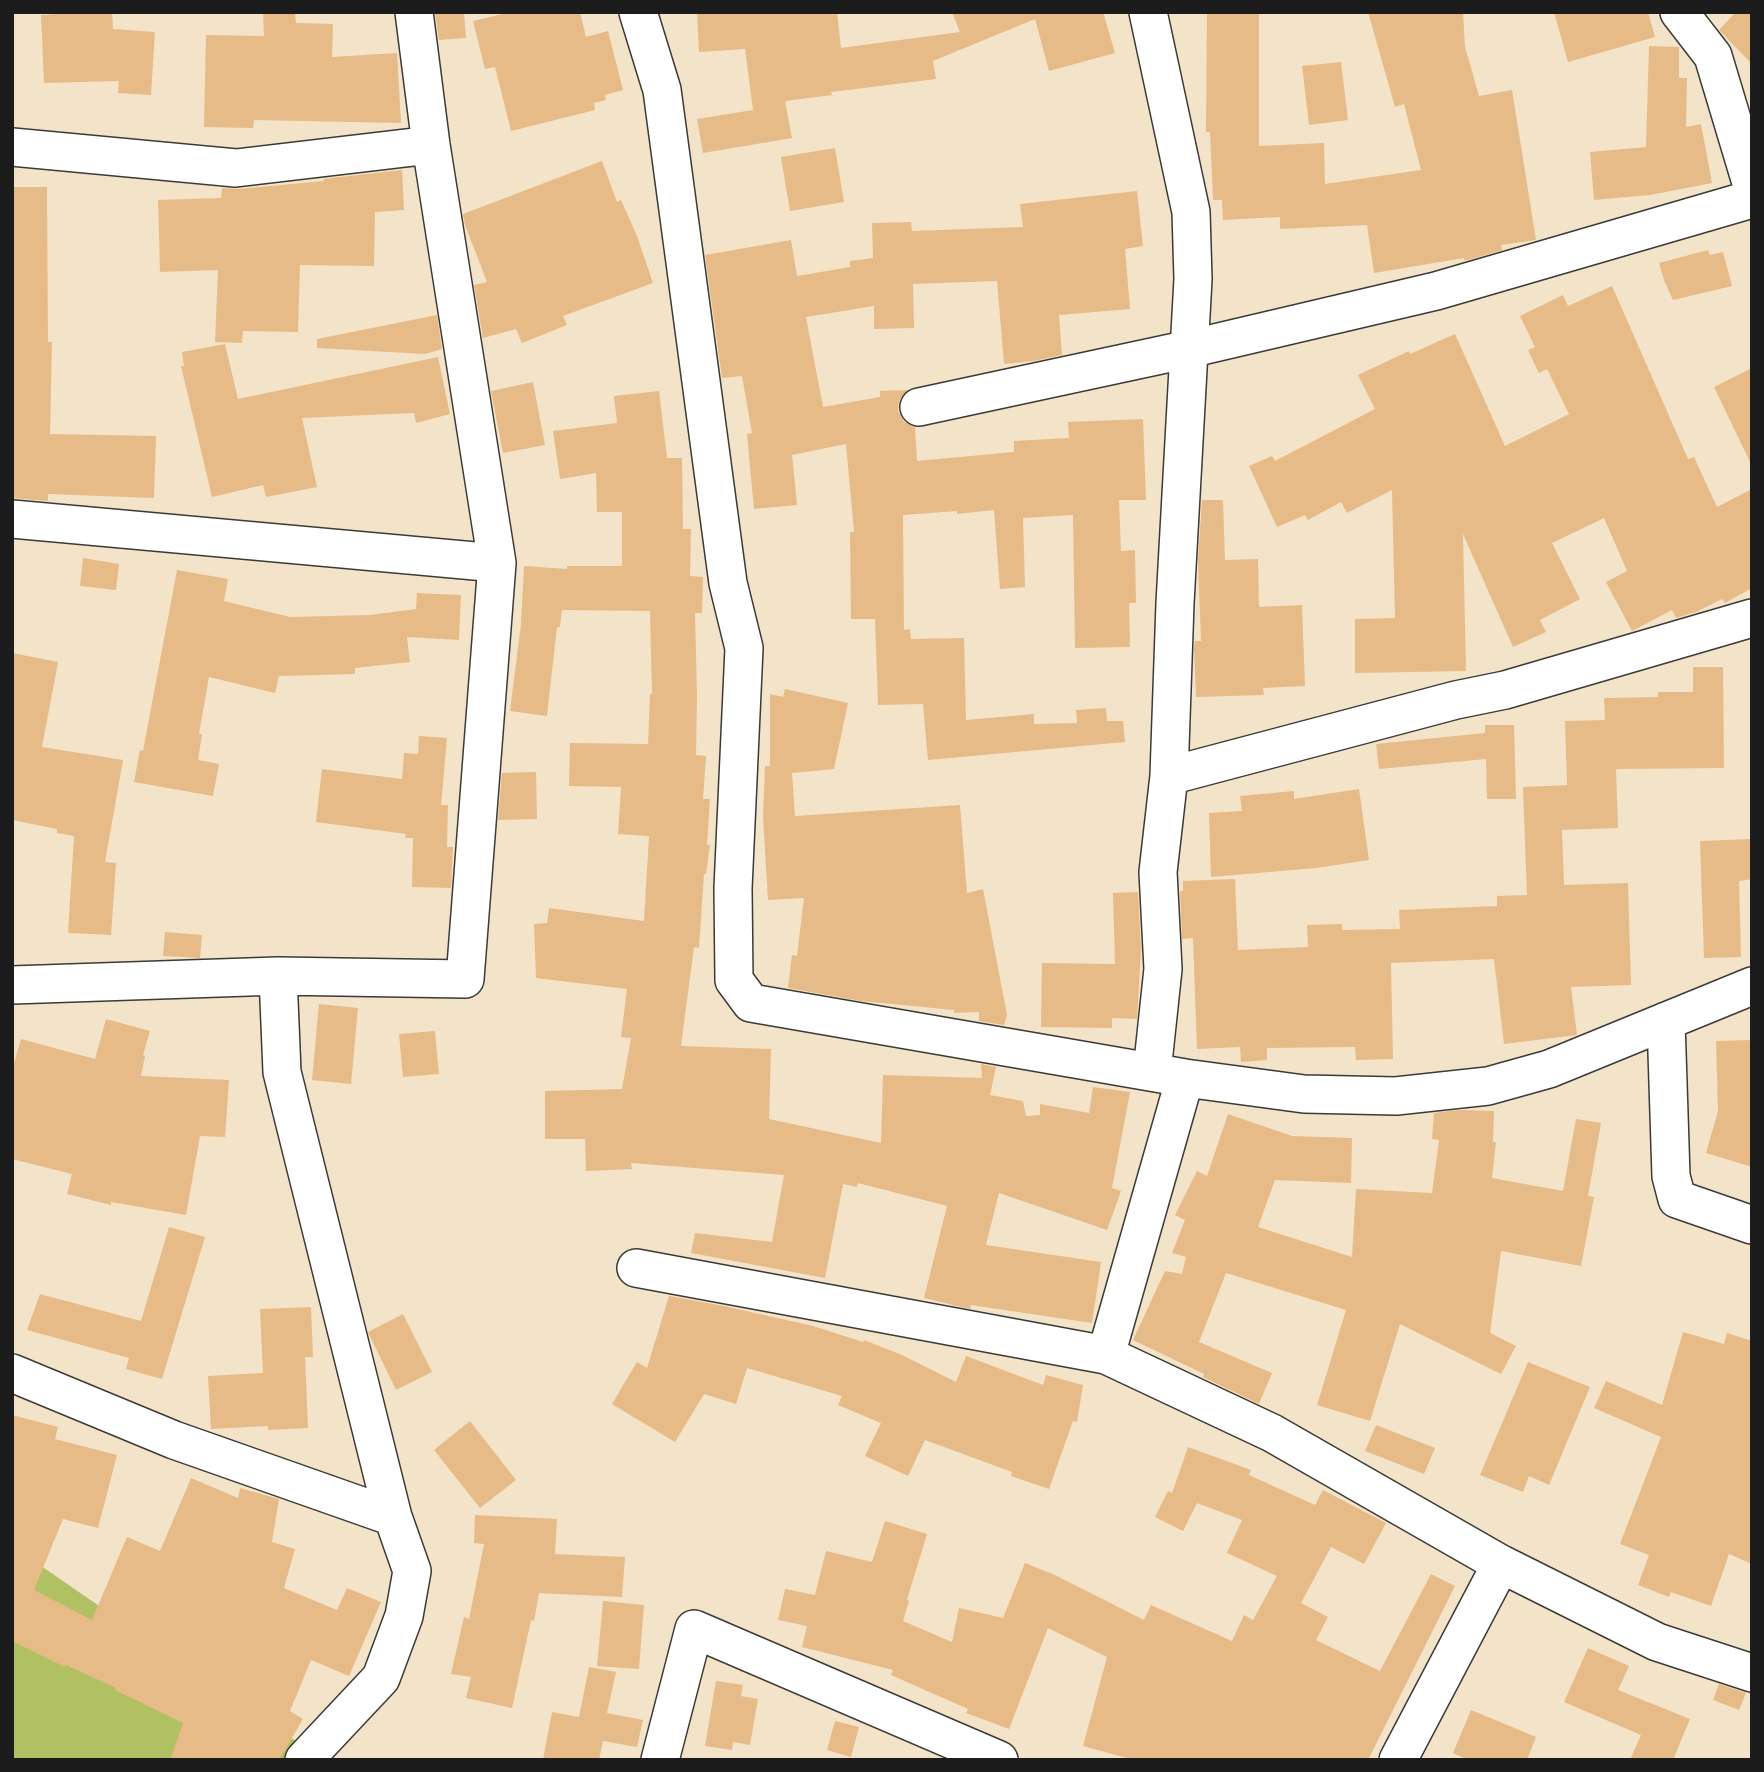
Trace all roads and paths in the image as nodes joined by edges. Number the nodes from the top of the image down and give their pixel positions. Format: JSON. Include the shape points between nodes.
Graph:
{"nodes":[{"id":1,"x":414,"y":12,"type":"edge"},
{"id":2,"x":638,"y":12,"type":"edge"},
{"id":3,"x":1148,"y":12,"type":"edge"},
{"id":4,"x":1679,"y":12,"type":"edge"},
{"id":5,"x":431,"y":145,"type":"junction"},
{"id":6,"x":12,"y":147,"type":"edge"},
{"id":7,"x":1752,"y":186,"type":"edge"},
{"id":8,"x":1752,"y":199,"type":"edge"},
{"id":9,"x":1189,"y":349,"type":"junction"},
{"id":10,"x":919,"y":408,"type":"dead end"},
{"id":11,"x":12,"y":519,"type":"edge"},
{"id":12,"x":497,"y":563,"type":"junction"},
{"id":13,"x":1752,"y":618,"type":"edge"},
{"id":14,"x":1169,"y":776,"type":"junction"},
{"id":15,"x":278,"y":976,"type":"junction"},
{"id":16,"x":12,"y":985,"type":"edge"},
{"id":17,"x":1752,"y":986,"type":"edge"},
{"id":18,"x":1666,"y":1021,"type":"junction"},
{"id":19,"x":1168,"y":1075,"type":"junction"},
{"id":20,"x":1752,"y":1225,"type":"edge"},
{"id":21,"x":636,"y":1268,"type":"dead end"},
{"id":22,"x":1107,"y":1355,"type":"junction"},
{"id":23,"x":12,"y":1373,"type":"edge"},
{"id":24,"x":393,"y":1517,"type":"junction"},
{"id":25,"x":1501,"y":1564,"type":"junction"},
{"id":26,"x":1752,"y":1673,"type":"edge"},
{"id":27,"x":304,"y":1760,"type":"edge"},
{"id":28,"x":660,"y":1760,"type":"edge"},
{"id":29,"x":999,"y":1760,"type":"edge"},
{"id":30,"x":1398,"y":1760,"type":"edge"}],
"edges":[{"from":1,"to":5,"type":"street"},
{"from":2,"to":19,"type":"street","via":[[662,90],[728,583],[744,648],[733,888],[734,980],[751,1003]]},
{"from":3,"to":9,"type":"street","via":[[1191,212]]},
{"from":4,"to":7,"type":"street","via":[[1713,55]]},
{"from":5,"to":6,"type":"street","via":[[236,168]]},
{"from":5,"to":12,"type":"street"},
{"from":8,"to":9,"type":"street","via":[[1436,291]]},
{"from":9,"to":10,"type":"street"},
{"from":9,"to":14,"type":"street"},
{"from":11,"to":12,"type":"street"},
{"from":12,"to":15,"type":"street","via":[[465,979]]},
{"from":13,"to":14,"type":"street","via":[[1505,691]]},
{"from":14,"to":19,"type":"street","via":[[1158,872]]},
{"from":15,"to":16,"type":"street"},
{"from":15,"to":24,"type":"street","via":[[282,1072]]},
{"from":17,"to":18,"type":"street"},
{"from":18,"to":19,"type":"street","via":[[1549,1069],[1488,1086],[1396,1096],[1317,1095]]},
{"from":18,"to":20,"type":"street","via":[[1671,1176],[1677,1199]]},
{"from":19,"to":22,"type":"street"},
{"from":21,"to":22,"type":"street"},
{"from":22,"to":25,"type":"street","via":[[1272,1433]]},
{"from":23,"to":24,"type":"street","via":[[174,1440]]},
{"from":24,"to":27,"type":"street","via":[[412,1572],[404,1616],[381,1678]]},
{"from":25,"to":26,"type":"street","via":[[1657,1642]]},
{"from":25,"to":30,"type":"street"},
{"from":28,"to":29,"type":"street","via":[[694,1629]]}]}
